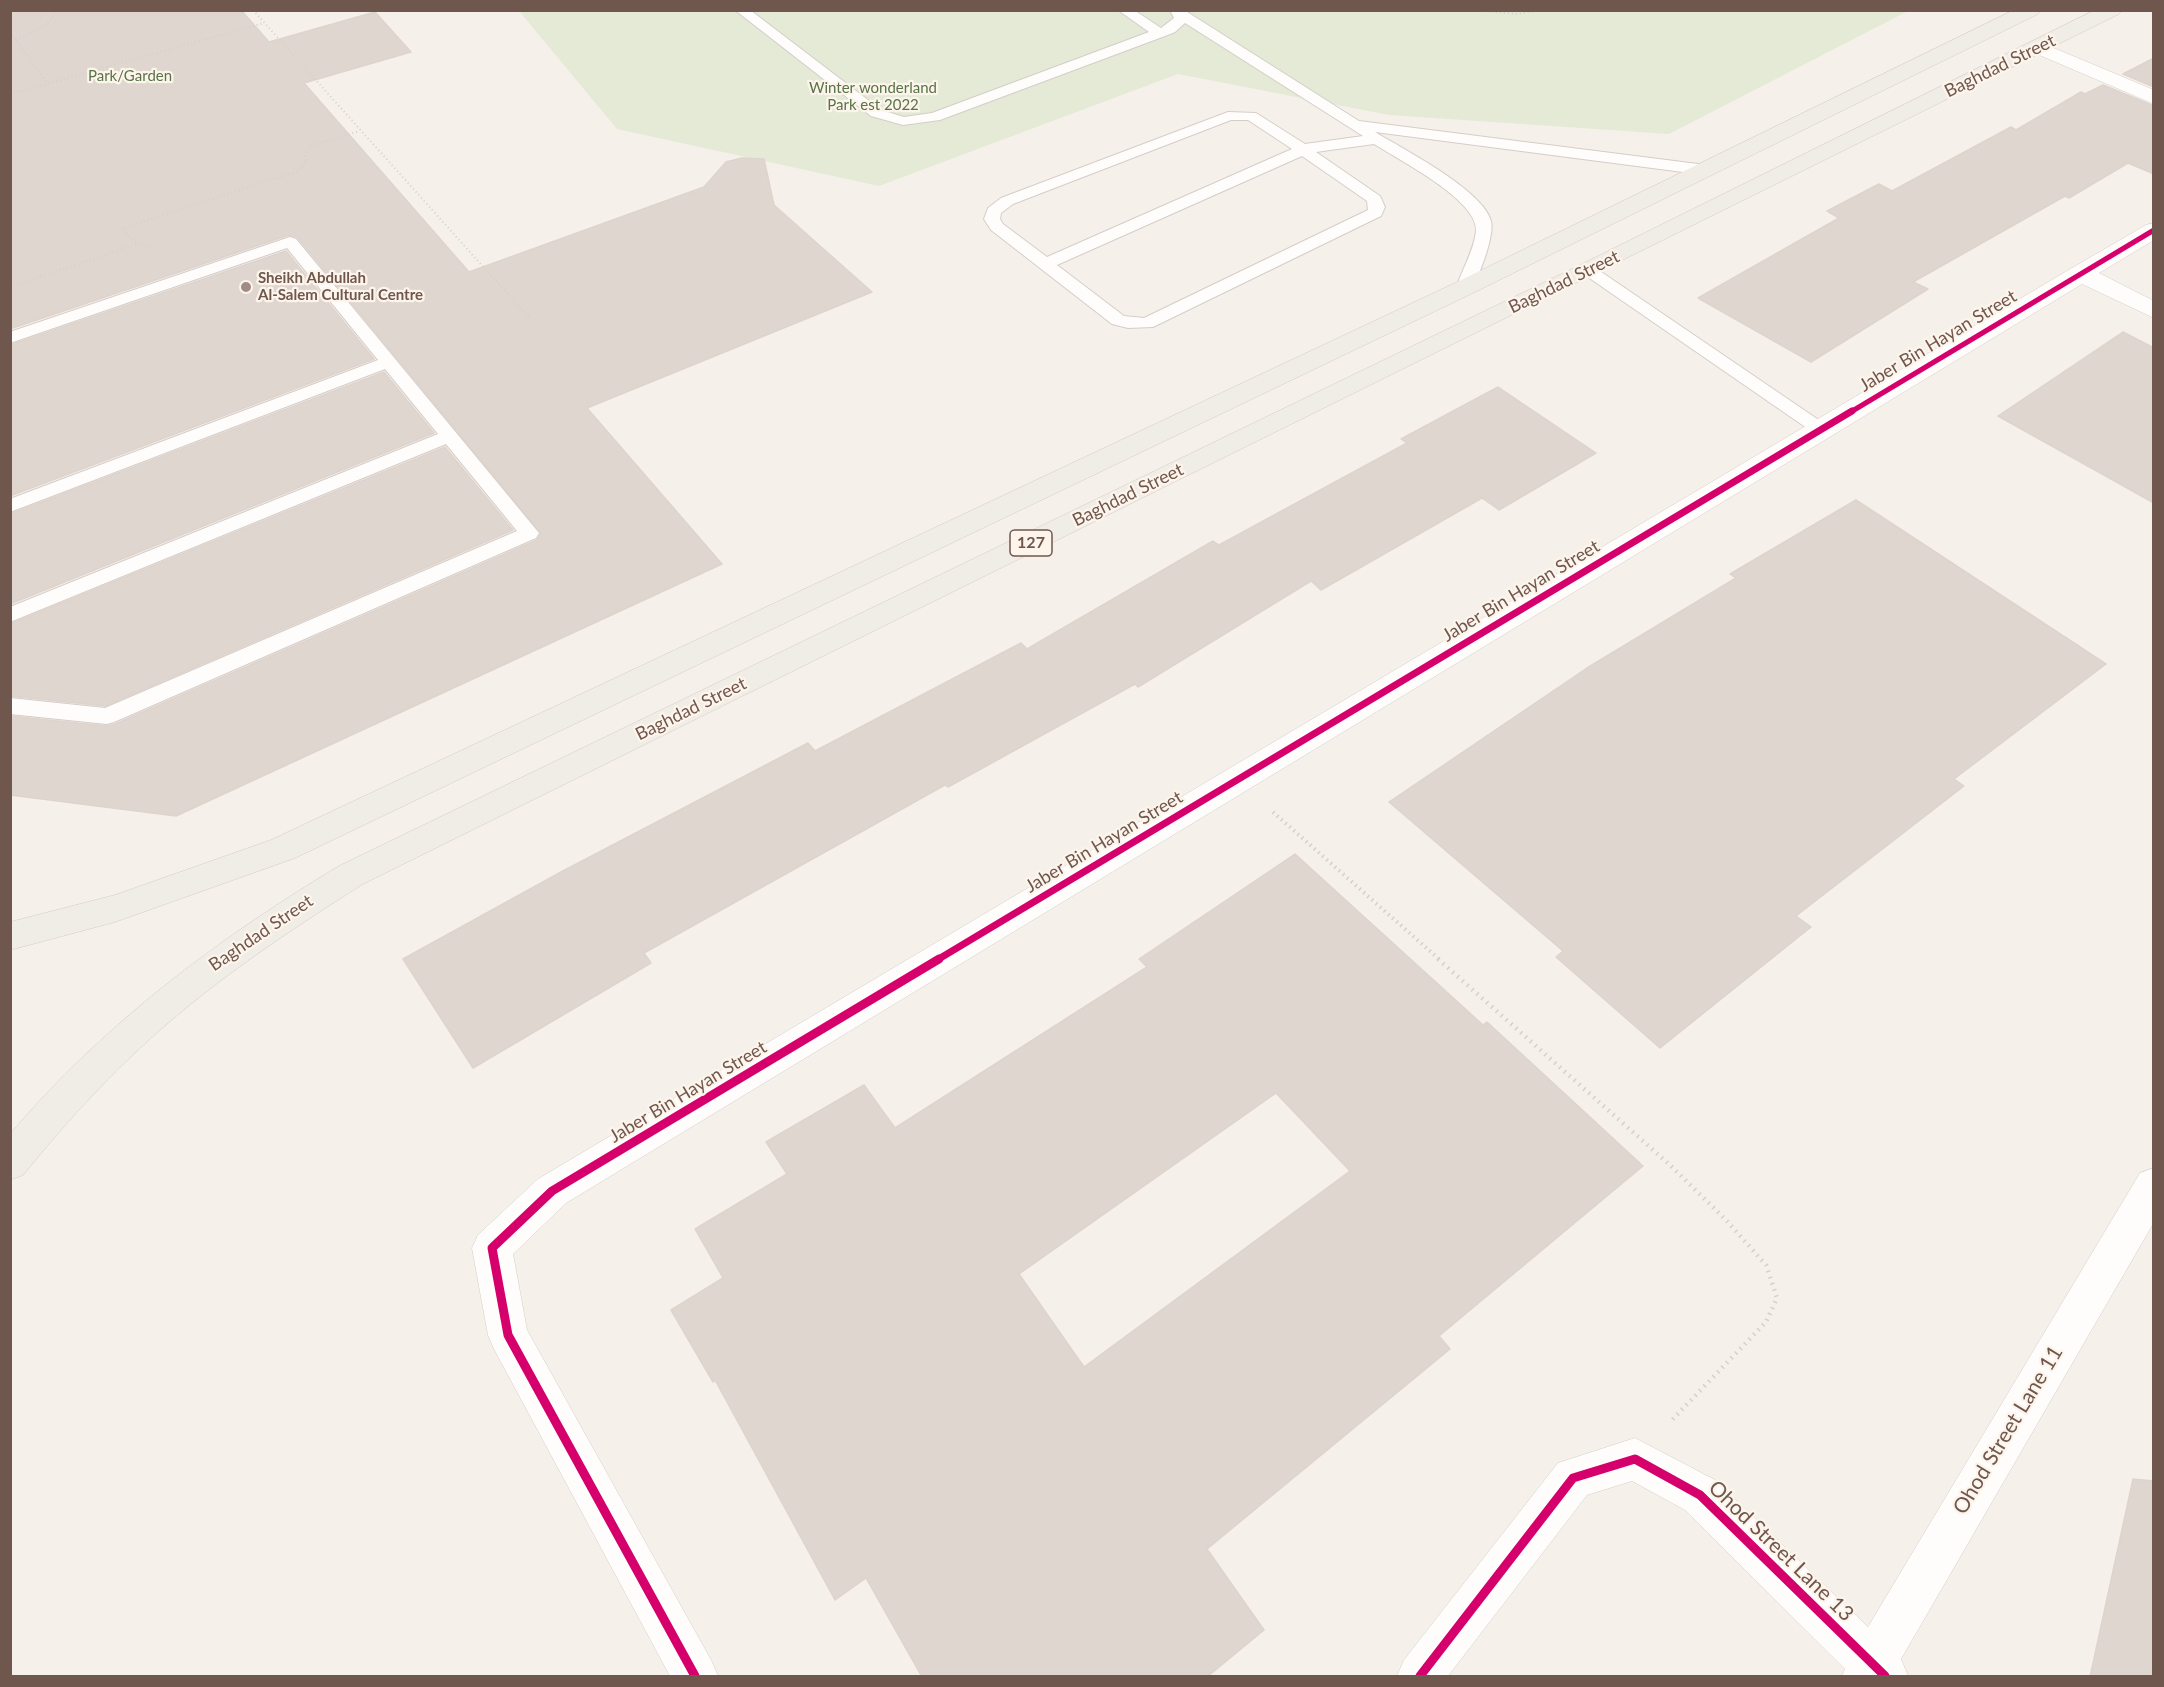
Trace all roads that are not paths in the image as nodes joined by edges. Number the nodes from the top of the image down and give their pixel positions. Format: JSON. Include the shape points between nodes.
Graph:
{"nodes":[{"id":1,"x":741,"y":10,"type":"edge"},
{"id":2,"x":1124,"y":10,"type":"edge"},
{"id":3,"x":2031,"y":10,"type":"edge"},
{"id":4,"x":2112,"y":10,"type":"edge"},
{"id":5,"x":1179,"y":12,"type":"edge"},
{"id":6,"x":1160,"y":33,"type":"junction"},
{"id":7,"x":2037,"y":47,"type":"junction"},
{"id":8,"x":2154,"y":98,"type":"edge"},
{"id":9,"x":1353,"y":124,"type":"junction"},
{"id":10,"x":1377,"y":139,"type":"junction"},
{"id":11,"x":1304,"y":149,"type":"junction"},
{"id":12,"x":1706,"y":170,"type":"junction"},
{"id":13,"x":2154,"y":230,"type":"edge"},
{"id":14,"x":1045,"y":264,"type":"junction"},
{"id":15,"x":1588,"y":270,"type":"junction"},
{"id":16,"x":2080,"y":273,"type":"junction"},
{"id":17,"x":1464,"y":288,"type":"junction"},
{"id":18,"x":2154,"y":311,"type":"edge"},
{"id":19,"x":10,"y":338,"type":"edge"},
{"id":20,"x":389,"y":362,"type":"junction"},
{"id":21,"x":1820,"y":429,"type":"junction"},
{"id":22,"x":450,"y":436,"type":"junction"},
{"id":23,"x":10,"y":506,"type":"edge"},
{"id":24,"x":10,"y":615,"type":"edge"},
{"id":25,"x":10,"y":706,"type":"edge"},
{"id":26,"x":10,"y":936,"type":"edge"},
{"id":27,"x":10,"y":1162,"type":"edge"},
{"id":28,"x":2154,"y":1185,"type":"edge"},
{"id":29,"x":1874,"y":1672,"type":"edge"},
{"id":30,"x":695,"y":1677,"type":"edge"},
{"id":31,"x":1420,"y":1677,"type":"edge"}],
"edges":[{"from":1,"to":6,"type":"lane","via":[[876,113],[903,121],[935,117]]},
{"from":2,"to":6,"type":"lane"},
{"from":3,"to":12,"type":"main road","name":"Baghdad Street","number":"127"},
{"from":4,"to":7,"type":"main road","name":"Baghdad Street","number":"127"},
{"from":5,"to":6,"type":"lane","via":[[1181,19],[1177,25]]},
{"from":5,"to":9,"type":"lane"},
{"from":7,"to":8,"type":"street"},
{"from":7,"to":15,"type":"main road","name":"Baghdad Street","number":"127"},
{"from":9,"to":10,"type":"lane"},
{"from":9,"to":12,"type":"lane"},
{"from":10,"to":11,"type":"lane"},
{"from":10,"to":17,"type":"lane","via":[[1469,200],[1481,218],[1484,231]]},
{"from":11,"to":14,"type":"lane"},
{"from":11,"to":14,"type":"lane","via":[[1251,116],[1228,116],[1000,205],[992,219],[997,227]]},
{"from":11,"to":14,"type":"lane","via":[[1374,199],[1375,213],[1147,323],[1118,320]]},
{"from":12,"to":17,"type":"main road","name":"Baghdad Street","number":"127"},
{"from":13,"to":16,"type":"street","name":"Jaber Bin Hayan Street"},
{"from":15,"to":21,"type":"lane"},
{"from":15,"to":27,"type":"main road","name":"Baghdad Street","number":"127","via":[[351,875],[263,929],[167,1001],[68,1094]]},
{"from":16,"to":18,"type":"street"},
{"from":16,"to":21,"type":"street","name":"Jaber Bin Hayan Street"},
{"from":17,"to":26,"type":"main road","name":"Baghdad Street","number":"127","via":[[284,849],[116,909]]},
{"from":19,"to":20,"type":"lane","via":[[290,242]]},
{"from":20,"to":22,"type":"lane"},
{"from":20,"to":23,"type":"lane"},
{"from":21,"to":30,"type":"street","name":"Jaber Bin Hayan Street","via":[[552,1191],[492,1248],[508,1335]]},
{"from":22,"to":24,"type":"lane"},
{"from":22,"to":25,"type":"lane","via":[[529,533],[107,716]]},
{"from":28,"to":29,"type":"street","name":"Ohod Street Lane 11"},
{"from":29,"to":31,"type":"street","name":"Ohod Street Lane 13","via":[[1700,1495],[1635,1459],[1573,1478]]}]}
